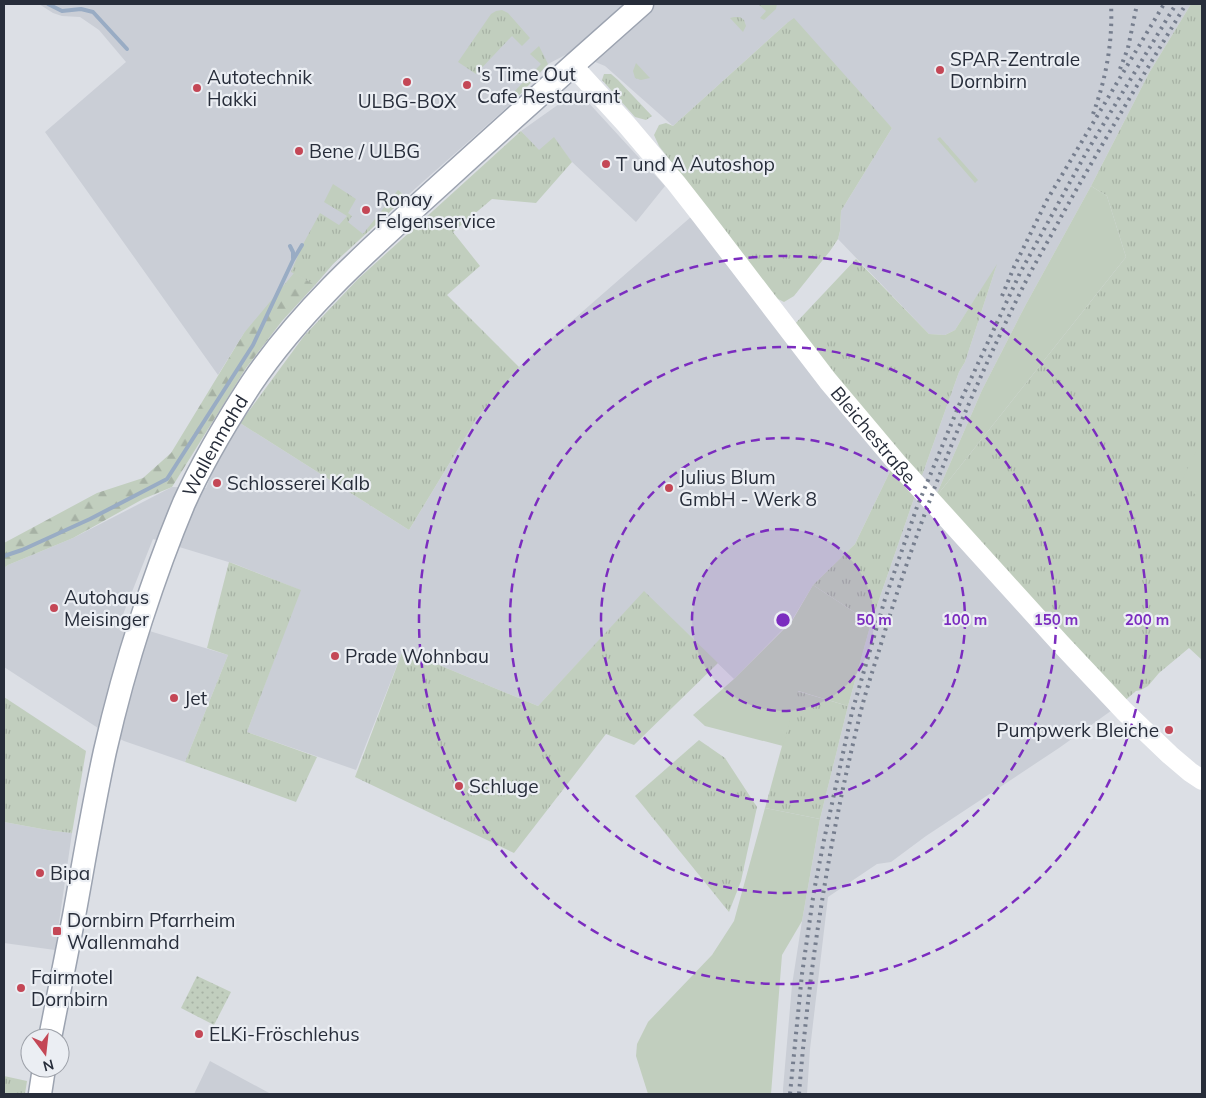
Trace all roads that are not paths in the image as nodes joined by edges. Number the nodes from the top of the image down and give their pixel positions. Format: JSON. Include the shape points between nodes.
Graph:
{"nodes":[{"id":1,"x":642,"y":4,"type":"edge"},
{"id":2,"x":573,"y":66,"type":"junction"},
{"id":3,"x":1202,"y":780,"type":"edge"},
{"id":4,"x":52,"y":1028,"type":"edge"},
{"id":5,"x":42,"y":1078,"type":"edge"},
{"id":6,"x":40,"y":1094,"type":"edge"}],
"edges":[{"from":1,"to":2,"type":"main road","name":"Wallenmahd"},
{"from":2,"to":3,"type":"main road","name":"Bleichestraße","via":[[681,190],[828,381],[897,463],[1124,711]]},
{"from":2,"to":4,"type":"main road","name":"Wallenmahd","via":[[373,247],[308,312],[253,382],[213,448],[185,501],[164,552],[127,664],[93,808]]},
{"from":5,"to":6,"type":"main road"}]}
